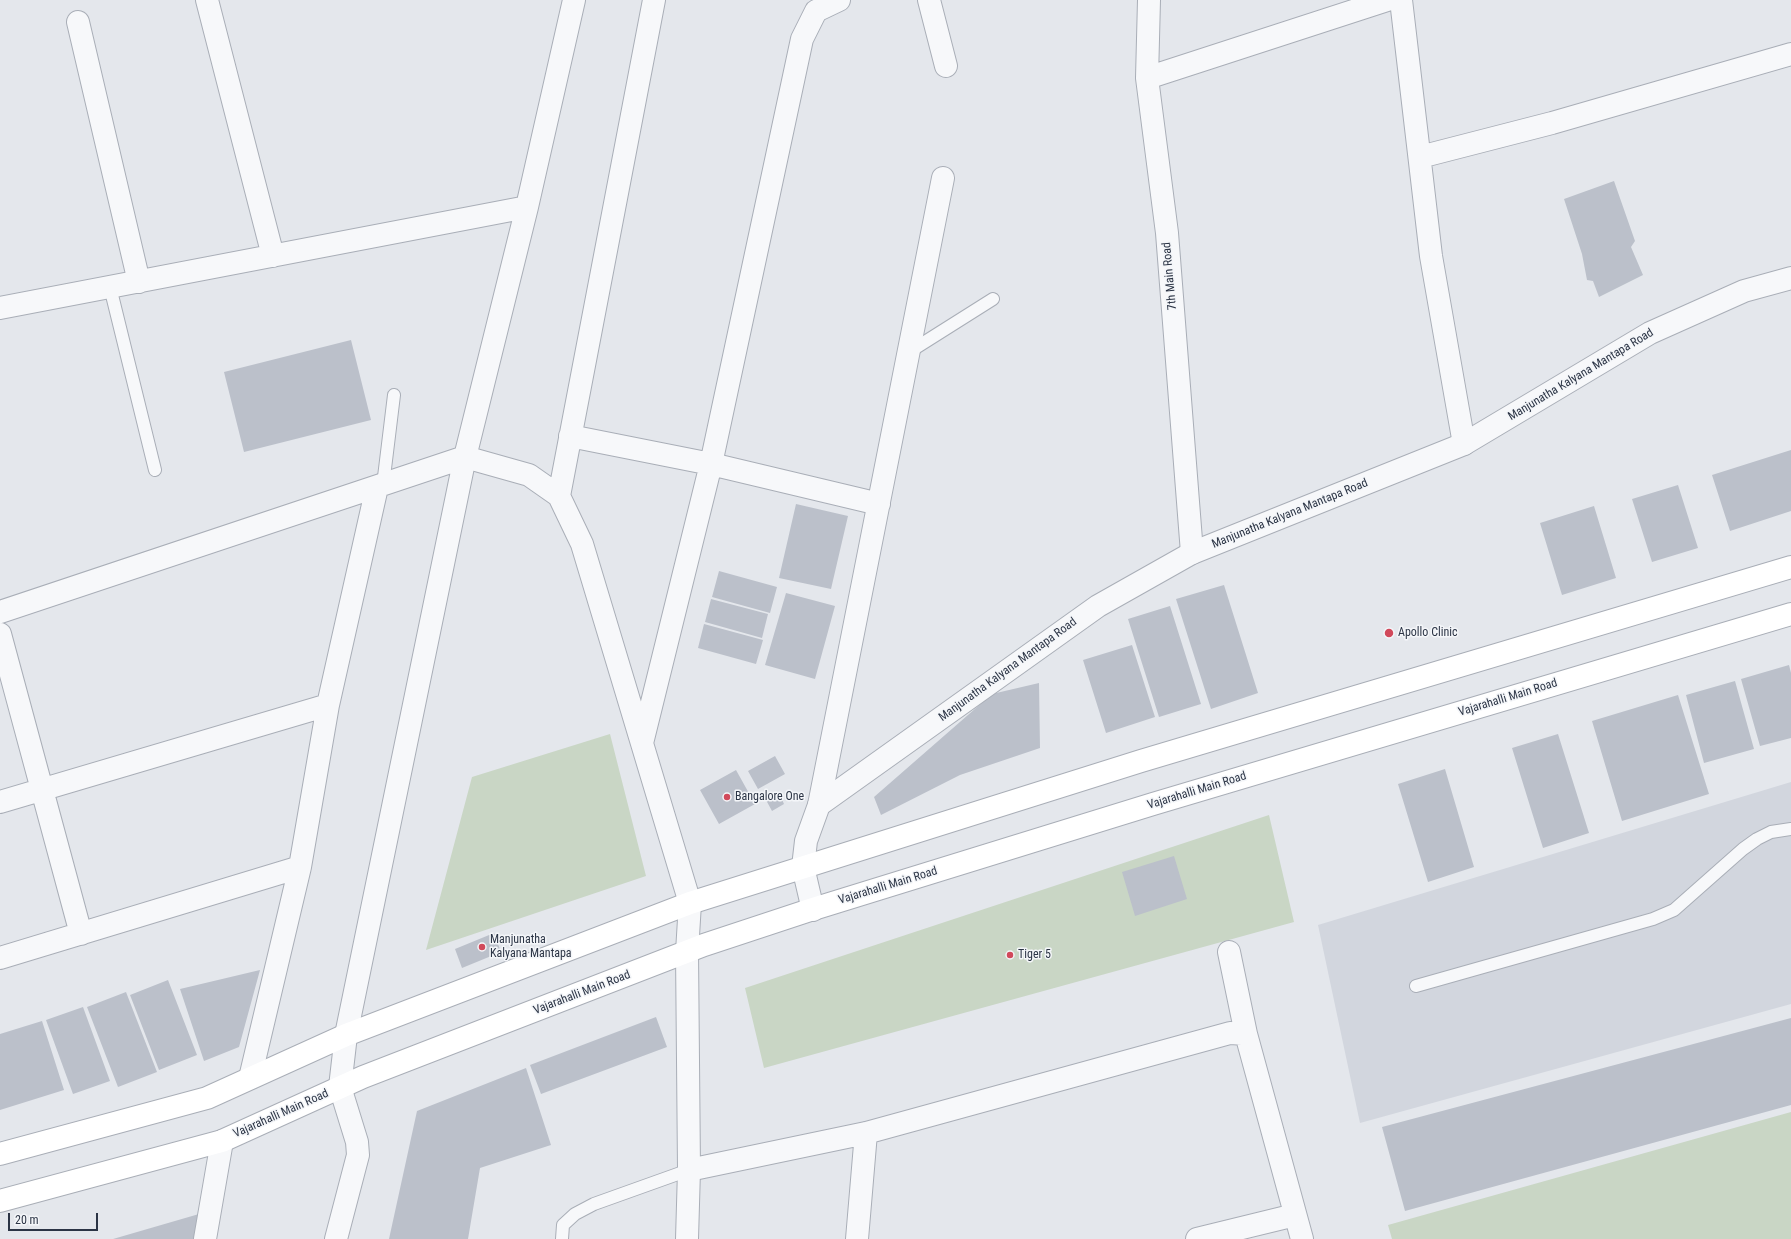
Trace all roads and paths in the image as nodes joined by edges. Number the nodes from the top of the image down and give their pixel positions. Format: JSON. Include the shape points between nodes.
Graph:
{"nodes":[{"id":1,"x":207,"y":0,"type":"edge"},
{"id":2,"x":574,"y":0,"type":"edge"},
{"id":3,"x":654,"y":0,"type":"edge"},
{"id":4,"x":839,"y":0,"type":"edge"},
{"id":5,"x":929,"y":0,"type":"edge"},
{"id":6,"x":1149,"y":0,"type":"edge"},
{"id":7,"x":1387,"y":0,"type":"edge"},
{"id":8,"x":1401,"y":0,"type":"edge"},
{"id":9,"x":78,"y":22,"type":"dead end"},
{"id":10,"x":1791,"y":54,"type":"edge"},
{"id":11,"x":946,"y":66,"type":"dead end"},
{"id":12,"x":1147,"y":78,"type":"junction"},
{"id":13,"x":1420,"y":157,"type":"junction"},
{"id":14,"x":943,"y":178,"type":"dead end"},
{"id":15,"x":527,"y":207,"type":"junction"},
{"id":16,"x":274,"y":256,"type":"junction"},
{"id":17,"x":1791,"y":278,"type":"edge"},
{"id":18,"x":139,"y":282,"type":"junction"},
{"id":19,"x":110,"y":287,"type":"junction"},
{"id":20,"x":992,"y":299,"type":"dead end"},
{"id":21,"x":0,"y":308,"type":"edge"},
{"id":22,"x":909,"y":352,"type":"junction"},
{"id":23,"x":394,"y":395,"type":"dead end"},
{"id":24,"x":570,"y":436,"type":"junction"},
{"id":25,"x":1464,"y":444,"type":"junction"},
{"id":26,"x":465,"y":457,"type":"junction"},
{"id":27,"x":710,"y":464,"type":"junction"},
{"id":28,"x":155,"y":470,"type":"dead end"},
{"id":29,"x":380,"y":486,"type":"junction"},
{"id":30,"x":559,"y":496,"type":"junction"},
{"id":31,"x":879,"y":504,"type":"junction"},
{"id":32,"x":1192,"y":553,"type":"junction"},
{"id":33,"x":1791,"y":567,"type":"edge"},
{"id":34,"x":0,"y":612,"type":"edge"},
{"id":35,"x":1791,"y":614,"type":"edge"},
{"id":36,"x":0,"y":634,"type":"edge"},
{"id":37,"x":328,"y":705,"type":"junction"},
{"id":38,"x":642,"y":744,"type":"junction"},
{"id":39,"x":42,"y":790,"type":"junction"},
{"id":40,"x":0,"y":802,"type":"edge"},
{"id":41,"x":819,"y":805,"type":"junction"},
{"id":42,"x":1791,"y":829,"type":"edge"},
{"id":43,"x":300,"y":867,"type":"junction"},
{"id":44,"x":803,"y":867,"type":"junction"},
{"id":45,"x":690,"y":903,"type":"junction"},
{"id":46,"x":813,"y":910,"type":"junction"},
{"id":47,"x":81,"y":934,"type":"junction"},
{"id":48,"x":687,"y":952,"type":"junction"},
{"id":49,"x":1229,"y":952,"type":"dead end"},
{"id":50,"x":0,"y":958,"type":"edge"},
{"id":51,"x":1416,"y":986,"type":"dead end"},
{"id":52,"x":1246,"y":1034,"type":"junction"},
{"id":53,"x":346,"y":1035,"type":"junction"},
{"id":54,"x":250,"y":1078,"type":"junction"},
{"id":55,"x":340,"y":1087,"type":"junction"},
{"id":56,"x":866,"y":1133,"type":"junction"},
{"id":57,"x":222,"y":1141,"type":"junction"},
{"id":58,"x":0,"y":1154,"type":"edge"},
{"id":59,"x":689,"y":1170,"type":"junction"},
{"id":60,"x":0,"y":1201,"type":"edge"},
{"id":61,"x":1295,"y":1216,"type":"junction"},
{"id":62,"x":205,"y":1239,"type":"edge"},
{"id":63,"x":336,"y":1239,"type":"edge"},
{"id":64,"x":562,"y":1239,"type":"edge"},
{"id":65,"x":687,"y":1239,"type":"edge"},
{"id":66,"x":857,"y":1239,"type":"edge"},
{"id":67,"x":1197,"y":1239,"type":"edge"},
{"id":68,"x":1302,"y":1239,"type":"edge"}],
"edges":[{"from":1,"to":16,"type":"street"},
{"from":2,"to":15,"type":"street"},
{"from":3,"to":24,"type":"street"},
{"from":4,"to":27,"type":"street","via":[[816,11],[802,40]]},
{"from":5,"to":11,"type":"street"},
{"from":6,"to":12,"type":"street","name":"7th Main Road"},
{"from":7,"to":12,"type":"street"},
{"from":8,"to":13,"type":"street"},
{"from":9,"to":18,"type":"street"},
{"from":10,"to":13,"type":"street","via":[[1552,123]]},
{"from":12,"to":32,"type":"street","name":"7th Main Road","via":[[1167,233]]},
{"from":13,"to":25,"type":"street","via":[[1431,256]]},
{"from":14,"to":22,"type":"street"},
{"from":15,"to":16,"type":"street"},
{"from":15,"to":26,"type":"street"},
{"from":16,"to":18,"type":"street"},
{"from":17,"to":25,"type":"street","name":"Manjunatha Kalyana Mantapa Road","via":[[1744,291],[1650,333]]},
{"from":18,"to":19,"type":"street"},
{"from":19,"to":21,"type":"street"},
{"from":19,"to":28,"type":"lane"},
{"from":20,"to":22,"type":"lane"},
{"from":22,"to":31,"type":"street"},
{"from":23,"to":29,"type":"lane"},
{"from":24,"to":27,"type":"street"},
{"from":24,"to":30,"type":"street"},
{"from":25,"to":32,"type":"street","name":"Manjunatha Kalyana Mantapa Road"},
{"from":26,"to":29,"type":"street"},
{"from":26,"to":30,"type":"street","via":[[529,475]]},
{"from":26,"to":53,"type":"street"},
{"from":27,"to":31,"type":"street"},
{"from":27,"to":38,"type":"street"},
{"from":29,"to":34,"type":"street"},
{"from":29,"to":37,"type":"street"},
{"from":30,"to":38,"type":"street","via":[[582,544]]},
{"from":31,"to":41,"type":"street"},
{"from":32,"to":41,"type":"street","name":"Manjunatha Kalyana Mantapa Road","via":[[1098,606]]},
{"from":33,"to":44,"type":"main road","via":[[1141,761]]},
{"from":35,"to":46,"type":"main road","name":"Vajarahalli Main Road","via":[[1153,804]]},
{"from":36,"to":39,"type":"street"},
{"from":37,"to":39,"type":"street"},
{"from":37,"to":43,"type":"street"},
{"from":38,"to":45,"type":"street"},
{"from":39,"to":40,"type":"street"},
{"from":39,"to":47,"type":"street"},
{"from":41,"to":44,"type":"street","via":[[806,841]]},
{"from":42,"to":51,"type":"lane","via":[[1771,832],[1758,839],[1743,849],[1674,910],[1653,919]]},
{"from":43,"to":47,"type":"street"},
{"from":43,"to":54,"type":"street"},
{"from":44,"to":45,"type":"main road"},
{"from":44,"to":46,"type":"street"},
{"from":45,"to":48,"type":"street"},
{"from":45,"to":53,"type":"main road"},
{"from":46,"to":48,"type":"main road","name":"Vajarahalli Main Road"},
{"from":47,"to":50,"type":"street"},
{"from":48,"to":55,"type":"main road","name":"Vajarahalli Main Road"},
{"from":48,"to":59,"type":"street"},
{"from":49,"to":52,"type":"street"},
{"from":52,"to":56,"type":"street","via":[[1230,1033]]},
{"from":52,"to":61,"type":"street"},
{"from":53,"to":54,"type":"main road"},
{"from":53,"to":55,"type":"street"},
{"from":54,"to":58,"type":"main road","via":[[207,1098]]},
{"from":55,"to":57,"type":"main road","name":"Vajarahalli Main Road"},
{"from":55,"to":63,"type":"street","via":[[358,1142],[358,1155]]},
{"from":56,"to":59,"type":"street"},
{"from":56,"to":66,"type":"street"},
{"from":57,"to":60,"type":"main road","name":"Vajarahalli Main Road"},
{"from":57,"to":62,"type":"street"},
{"from":59,"to":64,"type":"lane","via":[[594,1204],[575,1214],[564,1225]]},
{"from":59,"to":65,"type":"street"},
{"from":61,"to":67,"type":"street"},
{"from":61,"to":68,"type":"street"}]}
